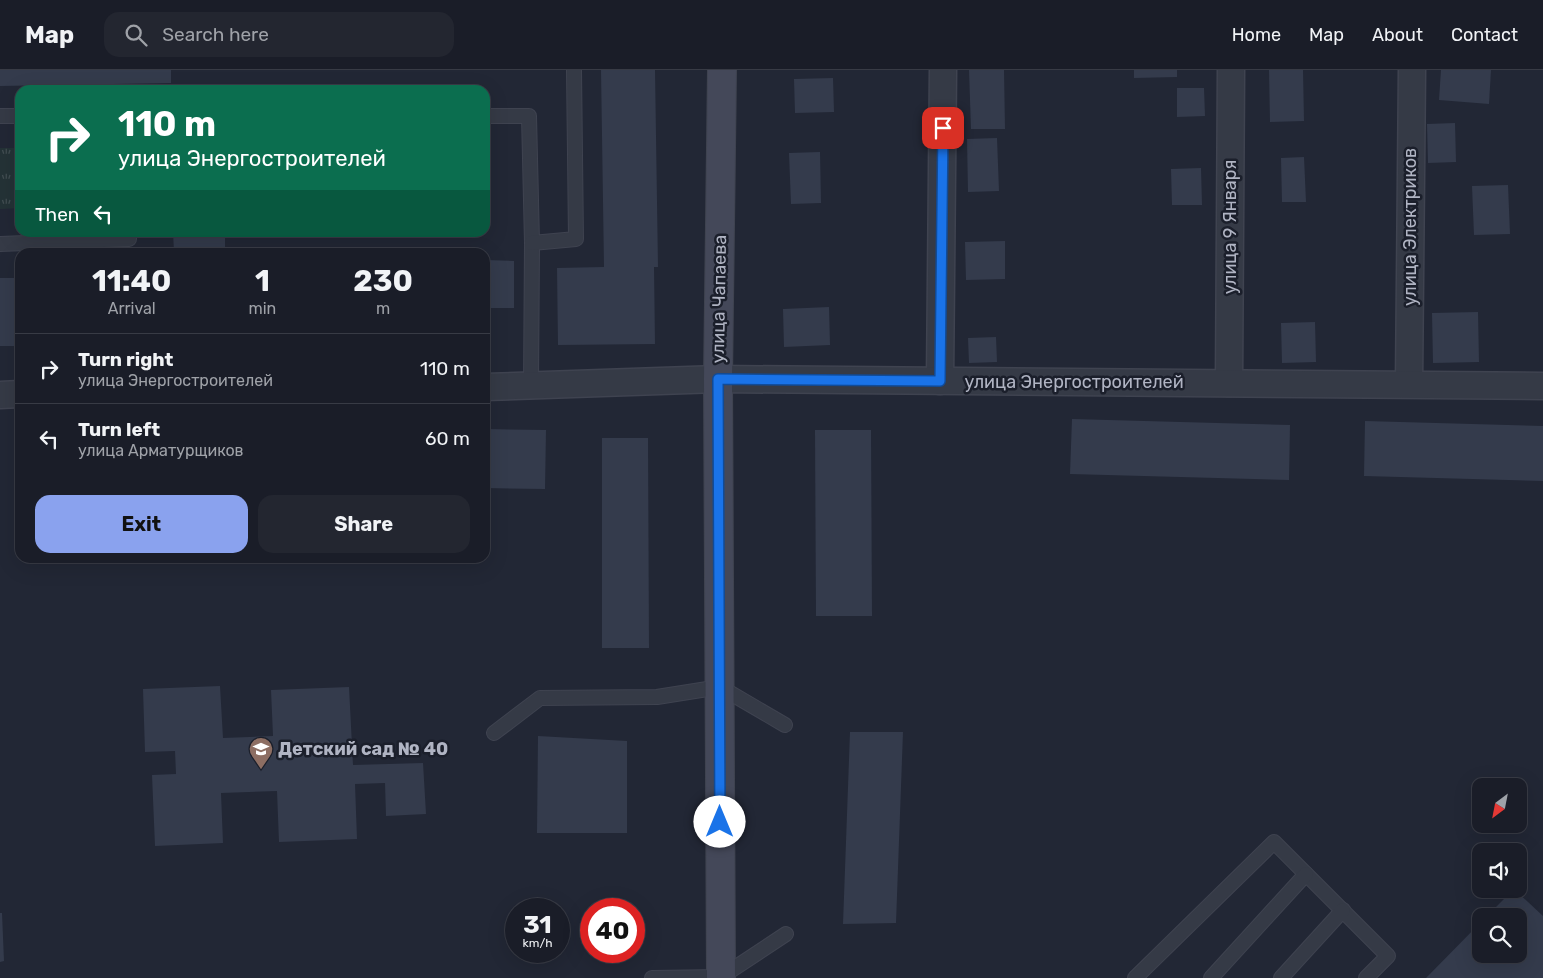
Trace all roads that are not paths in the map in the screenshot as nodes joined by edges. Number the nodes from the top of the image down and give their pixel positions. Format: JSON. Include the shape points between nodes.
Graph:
{"nodes":[{"id":1,"x":574,"y":70,"type":"edge"},
{"id":2,"x":722,"y":70,"type":"edge"},
{"id":3,"x":943,"y":70,"type":"edge"},
{"id":4,"x":1231,"y":70,"type":"edge"},
{"id":5,"x":1412,"y":70,"type":"edge"},
{"id":6,"x":0,"y":116,"type":"edge"},
{"id":7,"x":15,"y":116,"type":"edge"},
{"id":8,"x":490,"y":116,"type":"edge"},
{"id":9,"x":130,"y":237,"type":"edge"},
{"id":10,"x":532,"y":243,"type":"junction"},
{"id":11,"x":0,"y":244,"type":"edge"},
{"id":12,"x":106,"y":246,"type":"edge"},
{"id":13,"x":718,"y":379,"type":"junction"},
{"id":14,"x":940,"y":381,"type":"junction"},
{"id":15,"x":1229,"y":383,"type":"junction"},
{"id":16,"x":1409,"y":384,"type":"junction"},
{"id":17,"x":531,"y":386,"type":"junction"},
{"id":18,"x":1543,"y":386,"type":"edge"},
{"id":19,"x":490,"y":387,"type":"edge"},
{"id":20,"x":15,"y":394,"type":"edge"},
{"id":21,"x":0,"y":395,"type":"edge"},
{"id":22,"x":720,"y":687,"type":"junction"},
{"id":23,"x":785,"y":725,"type":"dead end"},
{"id":24,"x":494,"y":733,"type":"dead end"},
{"id":25,"x":1306,"y":874,"type":"junction"},
{"id":26,"x":1342,"y":910,"type":"junction"},
{"id":27,"x":786,"y":934,"type":"dead end"},
{"id":28,"x":721,"y":977,"type":"edge"},
{"id":29,"x":652,"y":978,"type":"edge"},
{"id":30,"x":1135,"y":978,"type":"edge"},
{"id":31,"x":1211,"y":978,"type":"edge"},
{"id":32,"x":1281,"y":978,"type":"edge"},
{"id":33,"x":1366,"y":978,"type":"edge"}],
"edges":[{"from":1,"to":10,"type":"lane","via":[[576,239]]},
{"from":2,"to":13,"type":"street","name":"улица Чапаева"},
{"from":3,"to":14,"type":"street"},
{"from":4,"to":15,"type":"street","name":"улица 9 Января"},
{"from":5,"to":16,"type":"street","name":"улица Электриков"},
{"from":6,"to":7,"type":"lane"},
{"from":8,"to":10,"type":"lane","via":[[529,116]]},
{"from":9,"to":12,"type":"lane"},
{"from":10,"to":17,"type":"lane"},
{"from":11,"to":12,"type":"lane"},
{"from":13,"to":14,"type":"street","name":"улица Энергостроителей"},
{"from":13,"to":17,"type":"street","name":"улица Энергостроителей"},
{"from":13,"to":22,"type":"street","name":"улица Чапаева"},
{"from":14,"to":15,"type":"street","name":"улица Энергостроителей"},
{"from":15,"to":16,"type":"street","name":"улица Энергостроителей"},
{"from":16,"to":18,"type":"street","name":"улица Энергостроителей"},
{"from":17,"to":19,"type":"street","name":"улица Энергостроителей"},
{"from":20,"to":21,"type":"street"},
{"from":22,"to":23,"type":"lane"},
{"from":22,"to":24,"type":"lane","via":[[657,697],[540,698]]},
{"from":22,"to":28,"type":"street","name":"улица Чапаева"},
{"from":25,"to":26,"type":"lane"},
{"from":25,"to":30,"type":"lane","via":[[1274,842]]},
{"from":25,"to":31,"type":"lane"},
{"from":26,"to":32,"type":"lane"},
{"from":26,"to":33,"type":"lane","via":[[1388,956]]},
{"from":27,"to":28,"type":"lane"},
{"from":28,"to":29,"type":"lane"}]}
